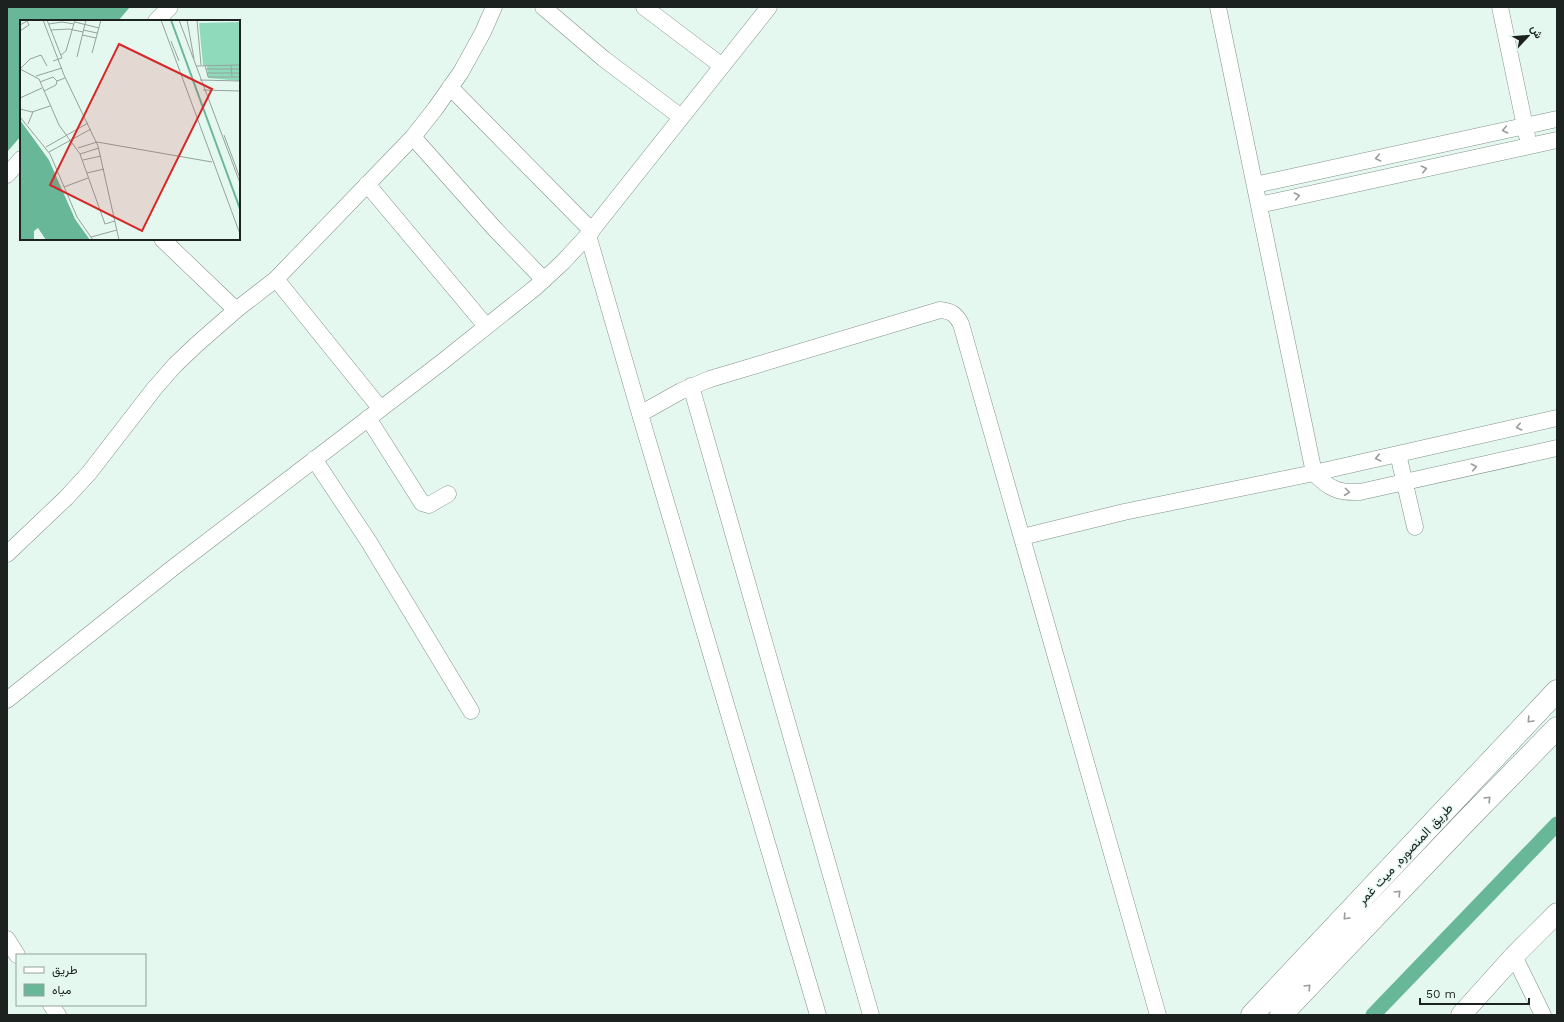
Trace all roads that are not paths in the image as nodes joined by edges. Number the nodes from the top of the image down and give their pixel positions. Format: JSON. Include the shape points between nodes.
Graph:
{"nodes":[{"id":1,"x":170,"y":7,"type":"edge"},
{"id":2,"x":494,"y":7,"type":"edge"},
{"id":3,"x":543,"y":7,"type":"edge"},
{"id":4,"x":644,"y":7,"type":"edge"},
{"id":5,"x":768,"y":7,"type":"edge"},
{"id":6,"x":1218,"y":7,"type":"edge"},
{"id":7,"x":1500,"y":7,"type":"edge"},
{"id":8,"x":157,"y":20,"type":"edge"},
{"id":9,"x":722,"y":66,"type":"junction"},
{"id":10,"x":450,"y":87,"type":"junction"},
{"id":11,"x":682,"y":117,"type":"junction"},
{"id":12,"x":1557,"y":119,"type":"edge"},
{"id":13,"x":1525,"y":126,"type":"junction"},
{"id":14,"x":413,"y":136,"type":"junction"},
{"id":15,"x":1557,"y":140,"type":"edge"},
{"id":16,"x":1529,"y":146,"type":"junction"},
{"id":17,"x":20,"y":160,"type":"edge"},
{"id":18,"x":7,"y":175,"type":"edge"},
{"id":19,"x":367,"y":184,"type":"junction"},
{"id":20,"x":1255,"y":185,"type":"junction"},
{"id":21,"x":1259,"y":204,"type":"junction"},
{"id":22,"x":590,"y":233,"type":"junction"},
{"id":23,"x":163,"y":240,"type":"edge"},
{"id":24,"x":276,"y":279,"type":"junction"},
{"id":25,"x":544,"y":280,"type":"junction"},
{"id":26,"x":236,"y":310,"type":"junction"},
{"id":27,"x":486,"y":326,"type":"junction"},
{"id":28,"x":691,"y":386,"type":"junction"},
{"id":29,"x":380,"y":408,"type":"junction"},
{"id":30,"x":640,"y":414,"type":"junction"},
{"id":31,"x":368,"y":418,"type":"junction"},
{"id":32,"x":1557,"y":418,"type":"edge"},
{"id":33,"x":1557,"y":448,"type":"edge"},
{"id":34,"x":1398,"y":454,"type":"junction"},
{"id":35,"x":314,"y":459,"type":"junction"},
{"id":36,"x":1314,"y":472,"type":"junction"},
{"id":37,"x":1405,"y":482,"type":"junction"},
{"id":38,"x":448,"y":494,"type":"dead end"},
{"id":39,"x":1415,"y":527,"type":"dead end"},
{"id":40,"x":1022,"y":537,"type":"junction"},
{"id":41,"x":7,"y":554,"type":"edge"},
{"id":42,"x":1557,"y":691,"type":"edge"},
{"id":43,"x":7,"y":700,"type":"edge"},
{"id":44,"x":472,"y":711,"type":"dead end"},
{"id":45,"x":1557,"y":728,"type":"edge"},
{"id":46,"x":1557,"y":913,"type":"edge"},
{"id":47,"x":7,"y":939,"type":"edge"},
{"id":48,"x":16,"y":954,"type":"edge"},
{"id":49,"x":1514,"y":956,"type":"junction"},
{"id":50,"x":52,"y":1006,"type":"edge"},
{"id":51,"x":58,"y":1015,"type":"edge"},
{"id":52,"x":818,"y":1015,"type":"edge"},
{"id":53,"x":871,"y":1015,"type":"edge"},
{"id":54,"x":1158,"y":1015,"type":"edge"},
{"id":55,"x":1252,"y":1015,"type":"edge"},
{"id":56,"x":1281,"y":1015,"type":"edge"},
{"id":57,"x":1462,"y":1015,"type":"edge"},
{"id":58,"x":1543,"y":1015,"type":"edge"}],
"edges":[{"from":1,"to":8,"type":"street"},
{"from":2,"to":10,"type":"street","via":[[483,32]]},
{"from":3,"to":11,"type":"street","via":[[604,59]]},
{"from":4,"to":9,"type":"street"},
{"from":5,"to":9,"type":"street"},
{"from":6,"to":20,"type":"street"},
{"from":7,"to":13,"type":"street"},
{"from":9,"to":11,"type":"street"},
{"from":10,"to":14,"type":"street"},
{"from":10,"to":22,"type":"street"},
{"from":11,"to":22,"type":"street"},
{"from":12,"to":13,"type":"street"},
{"from":13,"to":16,"type":"street"},
{"from":13,"to":20,"type":"street","one_way":true},
{"from":14,"to":19,"type":"street"},
{"from":14,"to":25,"type":"street","via":[[479,212]]},
{"from":15,"to":16,"type":"street"},
{"from":21,"to":16,"type":"street","one_way":true},
{"from":17,"to":18,"type":"street"},
{"from":19,"to":24,"type":"street"},
{"from":19,"to":27,"type":"street"},
{"from":20,"to":21,"type":"street"},
{"from":21,"to":36,"type":"street"},
{"from":22,"to":25,"type":"street"},
{"from":22,"to":30,"type":"street"},
{"from":23,"to":26,"type":"street"},
{"from":24,"to":26,"type":"street"},
{"from":24,"to":29,"type":"street"},
{"from":25,"to":27,"type":"street"},
{"from":26,"to":41,"type":"street","via":[[175,365],[89,473]]},
{"from":27,"to":29,"type":"street"},
{"from":28,"to":30,"type":"street"},
{"from":28,"to":40,"type":"street","via":[[940,310],[953,313],[961,324]]},
{"from":28,"to":53,"type":"street"},
{"from":29,"to":31,"type":"street"},
{"from":30,"to":52,"type":"street"},
{"from":31,"to":35,"type":"street"},
{"from":31,"to":38,"type":"street","via":[[422,503],[429,505]]},
{"from":32,"to":34,"type":"street","one_way":true},
{"from":37,"to":33,"type":"street","one_way":true},
{"from":34,"to":36,"type":"street","one_way":true},
{"from":34,"to":37,"type":"street"},
{"from":35,"to":43,"type":"street"},
{"from":35,"to":44,"type":"street","via":[[369,542]]},
{"from":36,"to":37,"type":"street","one_way":true,"via":[[1323,482],[1347,493]]},
{"from":36,"to":40,"type":"street","via":[[1124,512]]},
{"from":37,"to":39,"type":"street"},
{"from":40,"to":54,"type":"street"},
{"from":42,"to":55,"type":"highway","name":"طريق المنصوره, ميت غمر","one_way":true},
{"from":56,"to":45,"type":"highway","name":"طريق المنصوره, ميت غمر","one_way":true},
{"from":46,"to":49,"type":"main road"},
{"from":47,"to":48,"type":"street"},
{"from":49,"to":57,"type":"main road"},
{"from":49,"to":58,"type":"street"},
{"from":50,"to":51,"type":"street"}]}
